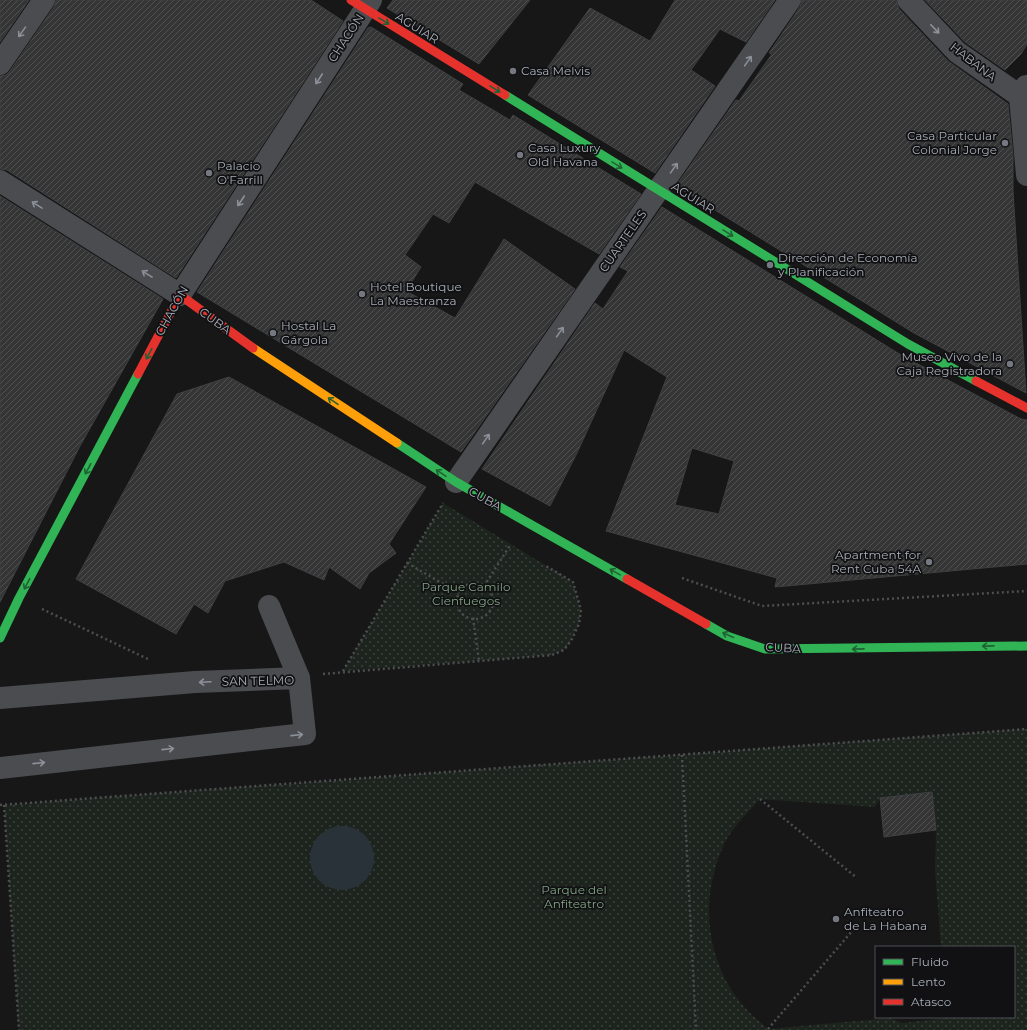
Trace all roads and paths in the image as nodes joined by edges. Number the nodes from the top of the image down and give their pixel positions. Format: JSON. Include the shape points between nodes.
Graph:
{"nodes":[{"id":1,"x":44,"y":0,"type":"edge"},
{"id":2,"x":790,"y":0,"type":"edge"},
{"id":3,"x":908,"y":0,"type":"edge"},
{"id":4,"x":362,"y":3,"type":"edge"},
{"id":5,"x":0,"y":64,"type":"edge"},
{"id":6,"x":1025,"y":94,"type":"edge"},
{"id":7,"x":1027,"y":175,"type":"edge"},
{"id":8,"x":0,"y":181,"type":"edge"},
{"id":9,"x":658,"y":191,"type":"junction"},
{"id":10,"x":180,"y":295,"type":"junction"},
{"id":11,"x":1027,"y":408,"type":"edge"},
{"id":12,"x":456,"y":482,"type":"junction"},
{"id":13,"x":443,"y":503,"type":"junction"},
{"id":14,"x":450,"y":507,"type":"dead end"},
{"id":15,"x":507,"y":541,"type":"dead end"},
{"id":16,"x":511,"y":543,"type":"junction"},
{"id":17,"x":514,"y":546,"type":"dead end"},
{"id":18,"x":407,"y":563,"type":"junction"},
{"id":19,"x":542,"y":563,"type":"dead end"},
{"id":20,"x":675,"y":576,"type":"dead end"},
{"id":21,"x":484,"y":586,"type":"junction"},
{"id":22,"x":1027,"y":591,"type":"edge"},
{"id":23,"x":459,"y":593,"type":"junction"},
{"id":24,"x":19,"y":598,"type":"junction"},
{"id":25,"x":268,"y":606,"type":"dead end"},
{"id":26,"x":473,"y":618,"type":"junction"},
{"id":27,"x":3,"y":624,"type":"edge"},
{"id":28,"x":1027,"y":646,"type":"edge"},
{"id":29,"x":479,"y":660,"type":"junction"},
{"id":30,"x":152,"y":661,"type":"dead end"},
{"id":31,"x":343,"y":671,"type":"junction"},
{"id":32,"x":299,"y":678,"type":"junction"},
{"id":33,"x":0,"y":698,"type":"edge"},
{"id":34,"x":1027,"y":729,"type":"edge"},
{"id":35,"x":682,"y":755,"type":"junction"},
{"id":36,"x":0,"y":768,"type":"edge"},
{"id":37,"x":760,"y":799,"type":"dead end"},
{"id":38,"x":2,"y":804,"type":"edge"},
{"id":39,"x":857,"y":878,"type":"dead end"},
{"id":40,"x":859,"y":923,"type":"dead end"},
{"id":41,"x":768,"y":1029,"type":"dead end"},
{"id":42,"x":19,"y":1030,"type":"edge"},
{"id":43,"x":696,"y":1030,"type":"edge"}],
"edges":[{"from":1,"to":5,"type":"street","one_way":true},
{"from":9,"to":2,"type":"street","name":"CUARTELES","one_way":true},
{"from":3,"to":6,"type":"street","name":"HABANA","one_way":true,"via":[[957,52]]},
{"from":4,"to":9,"type":"street","name":"AGUIAR","one_way":true},
{"from":4,"to":10,"type":"street","name":"CHACÓN","one_way":true},
{"from":6,"to":7,"type":"street"},
{"from":10,"to":8,"type":"street","name":"CUBA","one_way":true},
{"from":9,"to":11,"type":"street","name":"AGUIAR","one_way":true,"via":[[908,344]]},
{"from":12,"to":9,"type":"street","name":"CUARTELES","one_way":true},
{"from":12,"to":10,"type":"street","name":"CUBA","one_way":true,"via":[[234,335]]},
{"from":10,"to":24,"type":"street","name":"CHACÓN","one_way":true},
{"from":12,"to":13,"type":"path"},
{"from":28,"to":12,"type":"street","name":"CUBA","one_way":true,"via":[[765,649],[728,636]]},
{"from":13,"to":14,"type":"path"},
{"from":13,"to":18,"type":"path"},
{"from":15,"to":16,"type":"path"},
{"from":16,"to":17,"type":"path"},
{"from":16,"to":21,"type":"path"},
{"from":18,"to":23,"type":"path"},
{"from":18,"to":31,"type":"path"},
{"from":19,"to":29,"type":"path","via":[[572,582],[581,610],[579,624],[572,639],[564,650],[552,655]]},
{"from":20,"to":22,"type":"path","via":[[762,606]]},
{"from":21,"to":23,"type":"path","via":[[470,584]]},
{"from":21,"to":26,"type":"path","via":[[493,597],[491,611],[480,619]]},
{"from":23,"to":26,"type":"path","via":[[457,606],[465,617]]},
{"from":24,"to":27,"type":"street","name":"CHACÓN"},
{"from":24,"to":30,"type":"path"},
{"from":25,"to":32,"type":"street"},
{"from":26,"to":29,"type":"path"},
{"from":29,"to":31,"type":"path"},
{"from":31,"to":32,"type":"path"},
{"from":32,"to":33,"type":"street","name":"SAN TELMO","one_way":true,"via":[[195,682]]},
{"from":36,"to":32,"type":"street","name":"SAN TELMO","one_way":true,"via":[[304,734]]},
{"from":34,"to":35,"type":"path"},
{"from":35,"to":38,"type":"path"},
{"from":35,"to":43,"type":"path"},
{"from":37,"to":39,"type":"path"},
{"from":38,"to":42,"type":"path"},
{"from":40,"to":41,"type":"path"}]}
